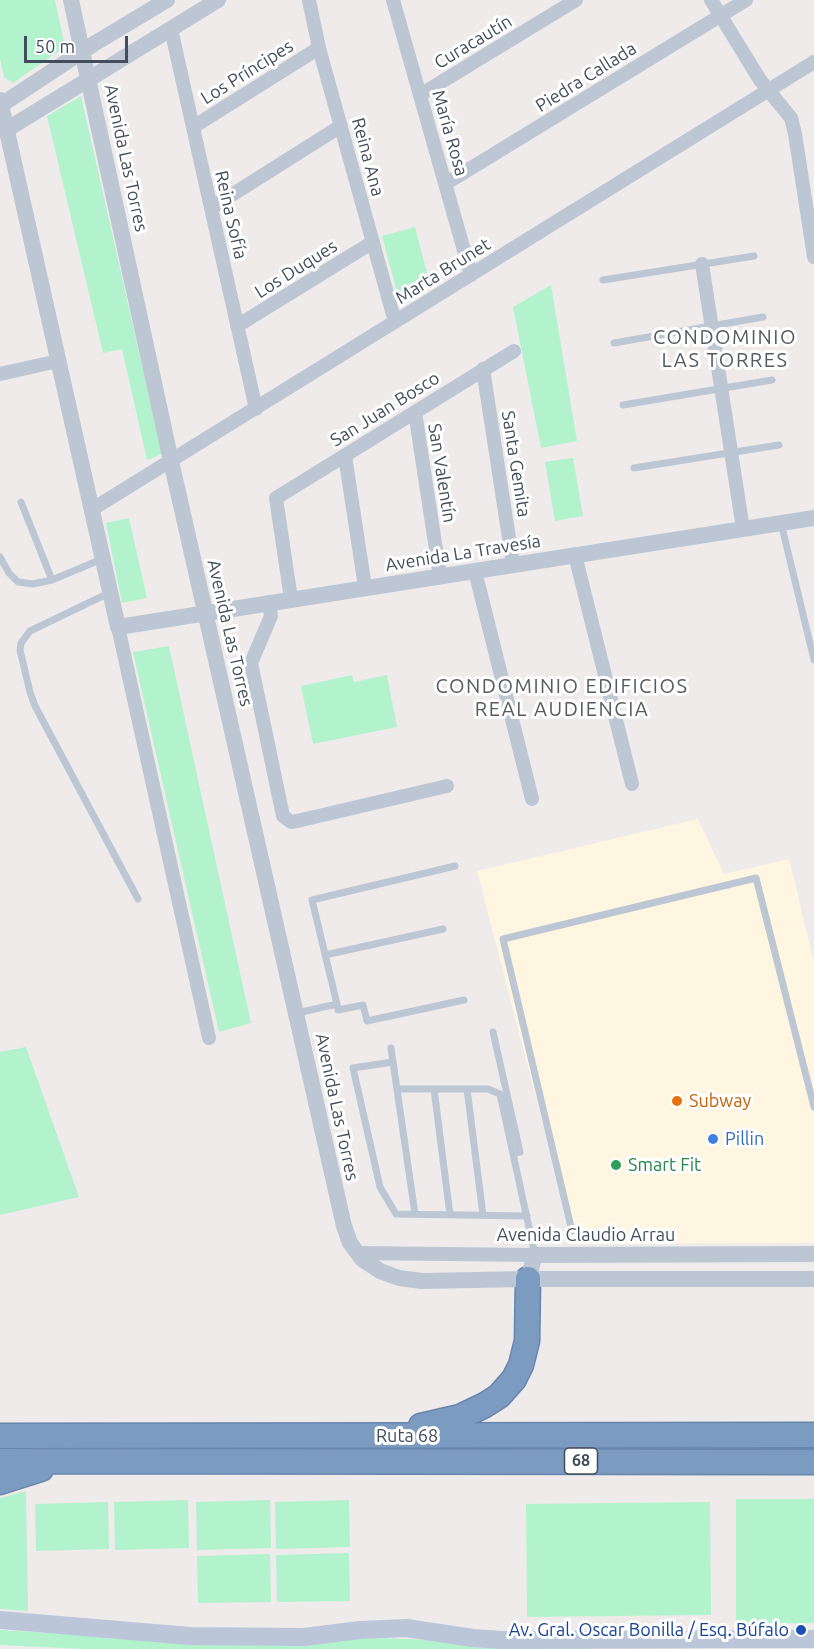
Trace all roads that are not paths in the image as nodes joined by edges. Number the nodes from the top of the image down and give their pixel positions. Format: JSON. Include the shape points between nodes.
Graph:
{"nodes":[{"id":1,"x":71,"y":0,"type":"edge"},
{"id":2,"x":167,"y":0,"type":"edge"},
{"id":3,"x":218,"y":0,"type":"edge"},
{"id":4,"x":309,"y":0,"type":"edge"},
{"id":5,"x":576,"y":0,"type":"edge"},
{"id":6,"x":711,"y":0,"type":"edge"},
{"id":7,"x":746,"y":0,"type":"edge"},
{"id":8,"x":398,"y":2,"type":"edge"},
{"id":9,"x":721,"y":15,"type":"junction"},
{"id":10,"x":171,"y":29,"type":"junction"},
{"id":11,"x":319,"y":48,"type":"junction"},
{"id":12,"x":82,"y":52,"type":"junction"},
{"id":13,"x":814,"y":62,"type":"edge"},
{"id":14,"x":89,"y":80,"type":"junction"},
{"id":15,"x":769,"y":90,"type":"junction"},
{"id":16,"x":420,"y":95,"type":"junction"},
{"id":17,"x":0,"y":104,"type":"edge"},
{"id":18,"x":341,"y":126,"type":"junction"},
{"id":19,"x":193,"y":127,"type":"junction"},
{"id":20,"x":3,"y":131,"type":"edge"},
{"id":21,"x":446,"y":184,"type":"junction"},
{"id":22,"x":211,"y":208,"type":"junction"},
{"id":23,"x":374,"y":242,"type":"junction"},
{"id":24,"x":814,"y":255,"type":"edge"},
{"id":25,"x":754,"y":256,"type":"dead end"},
{"id":26,"x":702,"y":264,"type":"junction"},
{"id":27,"x":471,"y":275,"type":"junction"},
{"id":28,"x":603,"y":280,"type":"dead end"},
{"id":29,"x":763,"y":317,"type":"dead end"},
{"id":30,"x":395,"y":322,"type":"junction"},
{"id":31,"x":237,"y":326,"type":"junction"},
{"id":32,"x":712,"y":326,"type":"junction"},
{"id":33,"x":614,"y":343,"type":"dead end"},
{"id":34,"x":514,"y":351,"type":"dead end"},
{"id":35,"x":58,"y":361,"type":"junction"},
{"id":36,"x":483,"y":369,"type":"junction"},
{"id":37,"x":0,"y":374,"type":"edge"},
{"id":38,"x":771,"y":380,"type":"dead end"},
{"id":39,"x":721,"y":389,"type":"junction"},
{"id":40,"x":623,"y":405,"type":"dead end"},
{"id":41,"x":256,"y":409,"type":"junction"},
{"id":42,"x":415,"y":412,"type":"junction"},
{"id":43,"x":779,"y":445,"type":"dead end"},
{"id":44,"x":731,"y":453,"type":"junction"},
{"id":45,"x":345,"y":456,"type":"junction"},
{"id":46,"x":171,"y":462,"type":"junction"},
{"id":47,"x":634,"y":468,"type":"dead end"},
{"id":48,"x":21,"y":502,"type":"dead end"},
{"id":49,"x":91,"y":510,"type":"junction"},
{"id":50,"x":814,"y":518,"type":"edge"},
{"id":51,"x":781,"y":523,"type":"junction"},
{"id":52,"x":743,"y":529,"type":"junction"},
{"id":53,"x":575,"y":555,"type":"junction"},
{"id":54,"x":0,"y":557,"type":"edge"},
{"id":55,"x":102,"y":559,"type":"junction"},
{"id":56,"x":513,"y":564,"type":"junction"},
{"id":57,"x":475,"y":570,"type":"junction"},
{"id":58,"x":440,"y":576,"type":"junction"},
{"id":59,"x":52,"y":580,"type":"junction"},
{"id":60,"x":365,"y":587,"type":"junction"},
{"id":61,"x":110,"y":592,"type":"junction"},
{"id":62,"x":291,"y":599,"type":"junction"},
{"id":63,"x":269,"y":602,"type":"junction"},
{"id":64,"x":206,"y":612,"type":"junction"},
{"id":65,"x":118,"y":627,"type":"junction"},
{"id":66,"x":814,"y":660,"type":"edge"},
{"id":67,"x":632,"y":784,"type":"dead end"},
{"id":68,"x":447,"y":786,"type":"dead end"},
{"id":69,"x":532,"y":799,"type":"dead end"},
{"id":70,"x":455,"y":866,"type":"dead end"},
{"id":71,"x":138,"y":899,"type":"dead end"},
{"id":72,"x":443,"y":929,"type":"dead end"},
{"id":73,"x":325,"y":955,"type":"junction"},
{"id":74,"x":464,"y":1000,"type":"dead end"},
{"id":75,"x":337,"y":1004,"type":"junction"},
{"id":76,"x":297,"y":1013,"type":"junction"},
{"id":77,"x":494,"y":1032,"type":"dead end"},
{"id":78,"x":209,"y":1038,"type":"dead end"},
{"id":79,"x":392,"y":1048,"type":"dead end"},
{"id":80,"x":393,"y":1062,"type":"junction"},
{"id":81,"x":397,"y":1089,"type":"junction"},
{"id":82,"x":434,"y":1089,"type":"junction"},
{"id":83,"x":467,"y":1089,"type":"junction"},
{"id":84,"x":814,"y":1107,"type":"edge"},
{"id":85,"x":513,"y":1153,"type":"junction"},
{"id":86,"x":415,"y":1214,"type":"junction"},
{"id":87,"x":450,"y":1215,"type":"junction"},
{"id":88,"x":483,"y":1215,"type":"junction"},
{"id":89,"x":527,"y":1216,"type":"junction"},
{"id":90,"x":572,"y":1231,"type":"dead end"},
{"id":91,"x":357,"y":1253,"type":"junction"},
{"id":92,"x":814,"y":1254,"type":"edge"},
{"id":93,"x":535,"y":1255,"type":"junction"},
{"id":94,"x":528,"y":1279,"type":"junction"},
{"id":95,"x":814,"y":1279,"type":"edge"},
{"id":96,"x":814,"y":1435,"type":"edge"},
{"id":97,"x":0,"y":1436,"type":"edge"},
{"id":98,"x":379,"y":1436,"type":"junction"},
{"id":99,"x":0,"y":1461,"type":"edge"},
{"id":100,"x":77,"y":1461,"type":"junction"},
{"id":101,"x":814,"y":1462,"type":"edge"},
{"id":102,"x":0,"y":1482,"type":"edge"},
{"id":103,"x":2,"y":1621,"type":"edge"},
{"id":104,"x":190,"y":1636,"type":"junction"},
{"id":105,"x":814,"y":1639,"type":"edge"},
{"id":106,"x":645,"y":1644,"type":"edge"},
{"id":107,"x":171,"y":1649,"type":"edge"}],
"edges":[{"from":1,"to":12,"type":"street","name":"Avenida Las Torres"},
{"from":2,"to":12,"type":"street"},
{"from":3,"to":10,"type":"street"},
{"from":4,"to":11,"type":"street","name":"Reina Ana"},
{"from":5,"to":16,"type":"street","name":"Curacautín"},
{"from":6,"to":9,"type":"street"},
{"from":7,"to":9,"type":"street","name":"Piedra Callada"},
{"from":8,"to":16,"type":"street","name":"María Rosa"},
{"from":9,"to":15,"type":"street"},
{"from":9,"to":21,"type":"street","name":"Piedra Callada"},
{"from":10,"to":14,"type":"street"},
{"from":10,"to":19,"type":"street","name":"Reina Sofía"},
{"from":11,"to":18,"type":"street","name":"Reina Ana"},
{"from":11,"to":19,"type":"street","name":"Los Príncipes"},
{"from":12,"to":14,"type":"street","name":"Avenida Las Torres"},
{"from":12,"to":17,"type":"street"},
{"from":13,"to":15,"type":"street","name":"Marta Brunet"},
{"from":14,"to":20,"type":"street"},
{"from":14,"to":46,"type":"street","name":"Avenida Las Torres"},
{"from":15,"to":24,"type":"street","via":[[794,126]]},
{"from":15,"to":27,"type":"street","name":"Marta Brunet"},
{"from":16,"to":21,"type":"street","name":"María Rosa"},
{"from":17,"to":20,"type":"street"},
{"from":18,"to":22,"type":"street"},
{"from":18,"to":23,"type":"street","name":"Reina Ana"},
{"from":19,"to":22,"type":"street","name":"Reina Sofía"},
{"from":20,"to":35,"type":"street"},
{"from":21,"to":27,"type":"street","name":"María Rosa"},
{"from":22,"to":31,"type":"street","name":"Reina Sofía"},
{"from":23,"to":30,"type":"street","name":"Reina Ana"},
{"from":23,"to":31,"type":"street","name":"Los Duques"},
{"from":25,"to":26,"type":"lane"},
{"from":26,"to":28,"type":"lane"},
{"from":26,"to":32,"type":"street"},
{"from":27,"to":30,"type":"street","name":"Marta Brunet"},
{"from":29,"to":32,"type":"lane"},
{"from":30,"to":41,"type":"street","name":"Marta Brunet"},
{"from":31,"to":41,"type":"street","name":"Reina Sofía"},
{"from":32,"to":33,"type":"lane"},
{"from":32,"to":39,"type":"street"},
{"from":34,"to":36,"type":"street","name":"San Juan Bosco"},
{"from":35,"to":37,"type":"street"},
{"from":35,"to":49,"type":"street"},
{"from":36,"to":42,"type":"street","name":"San Juan Bosco"},
{"from":36,"to":56,"type":"street","name":"Santa Gemita"},
{"from":38,"to":39,"type":"lane"},
{"from":39,"to":40,"type":"lane"},
{"from":39,"to":44,"type":"street"},
{"from":41,"to":46,"type":"street","name":"Marta Brunet"},
{"from":42,"to":45,"type":"street","name":"San Juan Bosco"},
{"from":42,"to":58,"type":"street","name":"San Valentín"},
{"from":43,"to":44,"type":"lane"},
{"from":44,"to":47,"type":"lane"},
{"from":44,"to":52,"type":"street"},
{"from":45,"to":60,"type":"street"},
{"from":45,"to":62,"type":"street","name":"San Juan Bosco","via":[[276,498]]},
{"from":46,"to":49,"type":"street","name":"Marta Brunet"},
{"from":46,"to":64,"type":"street","name":"Avenida Las Torres"},
{"from":48,"to":59,"type":"lane"},
{"from":49,"to":55,"type":"street"},
{"from":50,"to":51,"type":"street","name":"Avenida La Travesía"},
{"from":51,"to":52,"type":"street","name":"Avenida La Travesía"},
{"from":51,"to":66,"type":"lane"},
{"from":52,"to":53,"type":"street","name":"Avenida La Travesía"},
{"from":53,"to":56,"type":"street","name":"Avenida La Travesía"},
{"from":53,"to":67,"type":"street"},
{"from":54,"to":59,"type":"lane","via":[[18,582]]},
{"from":55,"to":59,"type":"lane"},
{"from":55,"to":61,"type":"street"},
{"from":56,"to":57,"type":"street","name":"Avenida La Travesía"},
{"from":57,"to":58,"type":"street","name":"Avenida La Travesía"},
{"from":57,"to":69,"type":"street"},
{"from":58,"to":60,"type":"street","name":"Avenida La Travesía"},
{"from":60,"to":62,"type":"street","name":"Avenida La Travesía"},
{"from":61,"to":65,"type":"street"},
{"from":61,"to":71,"type":"lane","via":[[30,631],[20,650],[32,700]]},
{"from":62,"to":63,"type":"street","name":"Avenida La Travesía"},
{"from":63,"to":64,"type":"street","name":"Avenida La Travesía"},
{"from":63,"to":68,"type":"street","via":[[271,616],[251,663],[283,816],[297,821]]},
{"from":64,"to":65,"type":"street","name":"Avenida La Travesía"},
{"from":64,"to":76,"type":"street","name":"Avenida Las Torres"},
{"from":65,"to":78,"type":"street"},
{"from":70,"to":73,"type":"lane","via":[[312,900]]},
{"from":72,"to":73,"type":"lane"},
{"from":73,"to":75,"type":"lane"},
{"from":74,"to":75,"type":"lane","via":[[367,1021],[363,1005],[338,1010]]},
{"from":75,"to":76,"type":"lane"},
{"from":76,"to":91,"type":"street","name":"Avenida Las Torres","via":[[344,1227]]},
{"from":77,"to":85,"type":"lane","via":[[520,1152]]},
{"from":79,"to":80,"type":"lane"},
{"from":80,"to":81,"type":"lane"},
{"from":80,"to":86,"type":"lane","via":[[353,1068],[380,1187],[396,1214]]},
{"from":81,"to":82,"type":"lane"},
{"from":81,"to":86,"type":"lane"},
{"from":82,"to":83,"type":"lane"},
{"from":82,"to":87,"type":"lane"},
{"from":83,"to":85,"type":"lane","via":[[488,1089],[500,1094]]},
{"from":83,"to":88,"type":"lane"},
{"from":84,"to":90,"type":"lane","via":[[756,878],[503,939]]},
{"from":85,"to":89,"type":"lane"},
{"from":86,"to":87,"type":"lane"},
{"from":87,"to":88,"type":"lane"},
{"from":88,"to":89,"type":"lane"},
{"from":89,"to":93,"type":"lane"},
{"from":91,"to":93,"type":"street","name":"Avenida Claudio Arrau"},
{"from":91,"to":94,"type":"street","name":"Avenida Las Torres","via":[[371,1266],[399,1278]]},
{"from":92,"to":93,"type":"street","name":"Avenida Claudio Arrau"},
{"from":93,"to":94,"type":"street"},
{"from":94,"to":95,"type":"street"},
{"from":94,"to":98,"type":"highway","via":[[526,1349],[518,1372],[503,1392],[460,1417]]},
{"from":96,"to":98,"type":"highway","name":"Ruta 68","number":"68"},
{"from":97,"to":98,"type":"highway","name":"Ruta 68","number":"68"},
{"from":99,"to":100,"type":"highway","name":"Ruta 68","number":"68"},
{"from":100,"to":101,"type":"highway","name":"Ruta 68","number":"68"},
{"from":100,"to":102,"type":"highway"},
{"from":103,"to":104,"type":"main road"},
{"from":104,"to":106,"type":"main road","via":[[304,1637],[406,1628],[501,1640]]},
{"from":104,"to":107,"type":"main road"},
{"from":105,"to":106,"type":"main road"}]}
